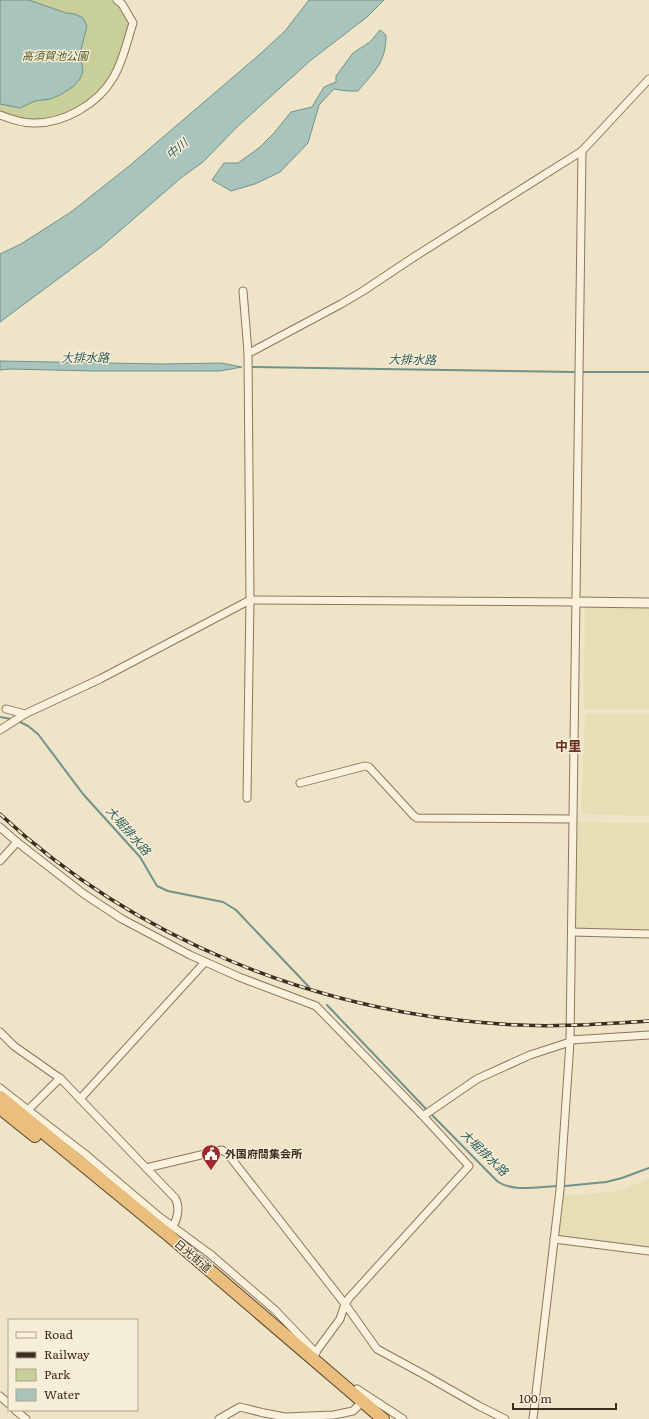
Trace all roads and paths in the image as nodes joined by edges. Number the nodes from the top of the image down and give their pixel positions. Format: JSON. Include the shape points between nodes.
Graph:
{"nodes":[{"id":1,"x":118,"y":0,"type":"edge"},
{"id":2,"x":649,"y":80,"type":"edge"},
{"id":3,"x":0,"y":116,"type":"edge"},
{"id":4,"x":582,"y":151,"type":"junction"},
{"id":5,"x":243,"y":291,"type":"dead end"},
{"id":6,"x":248,"y":354,"type":"junction"},
{"id":7,"x":250,"y":600,"type":"junction"},
{"id":8,"x":576,"y":602,"type":"junction"},
{"id":9,"x":649,"y":603,"type":"edge"},
{"id":10,"x":6,"y":709,"type":"dead end"},
{"id":11,"x":25,"y":714,"type":"junction"},
{"id":12,"x":0,"y":730,"type":"edge"},
{"id":13,"x":300,"y":784,"type":"dead end"},
{"id":14,"x":247,"y":798,"type":"dead end"},
{"id":15,"x":572,"y":819,"type":"junction"},
{"id":16,"x":0,"y":827,"type":"edge"},
{"id":17,"x":17,"y":842,"type":"junction"},
{"id":18,"x":0,"y":861,"type":"edge"},
{"id":19,"x":572,"y":932,"type":"junction"},
{"id":20,"x":649,"y":934,"type":"edge"},
{"id":21,"x":205,"y":962,"type":"junction"},
{"id":22,"x":0,"y":1032,"type":"edge"},
{"id":23,"x":649,"y":1035,"type":"edge"},
{"id":24,"x":570,"y":1041,"type":"junction"},
{"id":25,"x":60,"y":1078,"type":"junction"},
{"id":26,"x":0,"y":1088,"type":"edge"},
{"id":27,"x":0,"y":1097,"type":"edge"},
{"id":28,"x":80,"y":1099,"type":"junction"},
{"id":29,"x":0,"y":1108,"type":"edge"},
{"id":30,"x":28,"y":1110,"type":"junction"},
{"id":31,"x":423,"y":1116,"type":"junction"},
{"id":32,"x":146,"y":1168,"type":"junction"},
{"id":33,"x":173,"y":1226,"type":"junction"},
{"id":34,"x":554,"y":1239,"type":"junction"},
{"id":35,"x":649,"y":1251,"type":"edge"},
{"id":36,"x":345,"y":1304,"type":"junction"},
{"id":37,"x":314,"y":1355,"type":"junction"},
{"id":38,"x":0,"y":1396,"type":"edge"},
{"id":39,"x":358,"y":1400,"type":"junction"},
{"id":40,"x":8,"y":1403,"type":"edge"},
{"id":41,"x":16,"y":1411,"type":"edge"},
{"id":42,"x":26,"y":1419,"type":"edge"},
{"id":43,"x":219,"y":1419,"type":"edge"},
{"id":44,"x":371,"y":1419,"type":"edge"},
{"id":45,"x":383,"y":1419,"type":"edge"},
{"id":46,"x":403,"y":1419,"type":"edge"},
{"id":47,"x":505,"y":1419,"type":"edge"},
{"id":48,"x":534,"y":1419,"type":"edge"}],
"edges":[{"from":1,"to":3,"type":"street","via":[[133,23],[113,77],[98,95],[76,111],[49,122],[32,123]]},
{"from":2,"to":4,"type":"street"},
{"from":4,"to":6,"type":"street","via":[[341,304]]},
{"from":4,"to":8,"type":"street"},
{"from":5,"to":6,"type":"street"},
{"from":6,"to":7,"type":"street"},
{"from":7,"to":8,"type":"street"},
{"from":7,"to":11,"type":"street","via":[[100,679]]},
{"from":7,"to":14,"type":"street"},
{"from":8,"to":9,"type":"street"},
{"from":8,"to":15,"type":"street"},
{"from":10,"to":11,"type":"street"},
{"from":11,"to":12,"type":"street"},
{"from":13,"to":15,"type":"street","via":[[365,766],[369,767],[417,818]]},
{"from":15,"to":19,"type":"street"},
{"from":16,"to":17,"type":"street"},
{"from":17,"to":18,"type":"street"},
{"from":17,"to":21,"type":"street","via":[[84,894],[122,919]]},
{"from":19,"to":20,"type":"street"},
{"from":19,"to":24,"type":"street"},
{"from":21,"to":28,"type":"street"},
{"from":21,"to":31,"type":"street","via":[[316,1006]]},
{"from":22,"to":25,"type":"street","via":[[14,1046]]},
{"from":23,"to":24,"type":"street"},
{"from":24,"to":31,"type":"street","via":[[530,1055],[477,1079]]},
{"from":24,"to":34,"type":"street","via":[[561,1180]]},
{"from":25,"to":28,"type":"street"},
{"from":25,"to":30,"type":"street"},
{"from":26,"to":30,"type":"street"},
{"from":27,"to":37,"type":"highway","name":"日光街道"},
{"from":28,"to":32,"type":"street"},
{"from":29,"to":39,"type":"highway","name":"日光街道","via":[[322,1374]]},
{"from":30,"to":33,"type":"street"},
{"from":31,"to":36,"type":"street","via":[[469,1166]]},
{"from":32,"to":33,"type":"street","via":[[177,1202],[177,1217]]},
{"from":32,"to":36,"type":"street","via":[[222,1150],[227,1153]]},
{"from":33,"to":37,"type":"street","via":[[275,1310]]},
{"from":34,"to":35,"type":"street"},
{"from":34,"to":48,"type":"street"},
{"from":36,"to":37,"type":"street","via":[[340,1319]]},
{"from":36,"to":47,"type":"street","via":[[377,1349]]},
{"from":37,"to":39,"type":"highway","name":"日光街道"},
{"from":38,"to":40,"type":"street"},
{"from":39,"to":43,"type":"street","via":[[353,1411],[334,1415],[285,1417],[240,1407]]},
{"from":39,"to":44,"type":"highway","name":"日光街道"},
{"from":39,"to":45,"type":"highway","name":"日光街道"},
{"from":39,"to":46,"type":"street","via":[[357,1390]]},
{"from":41,"to":42,"type":"street"}]}
